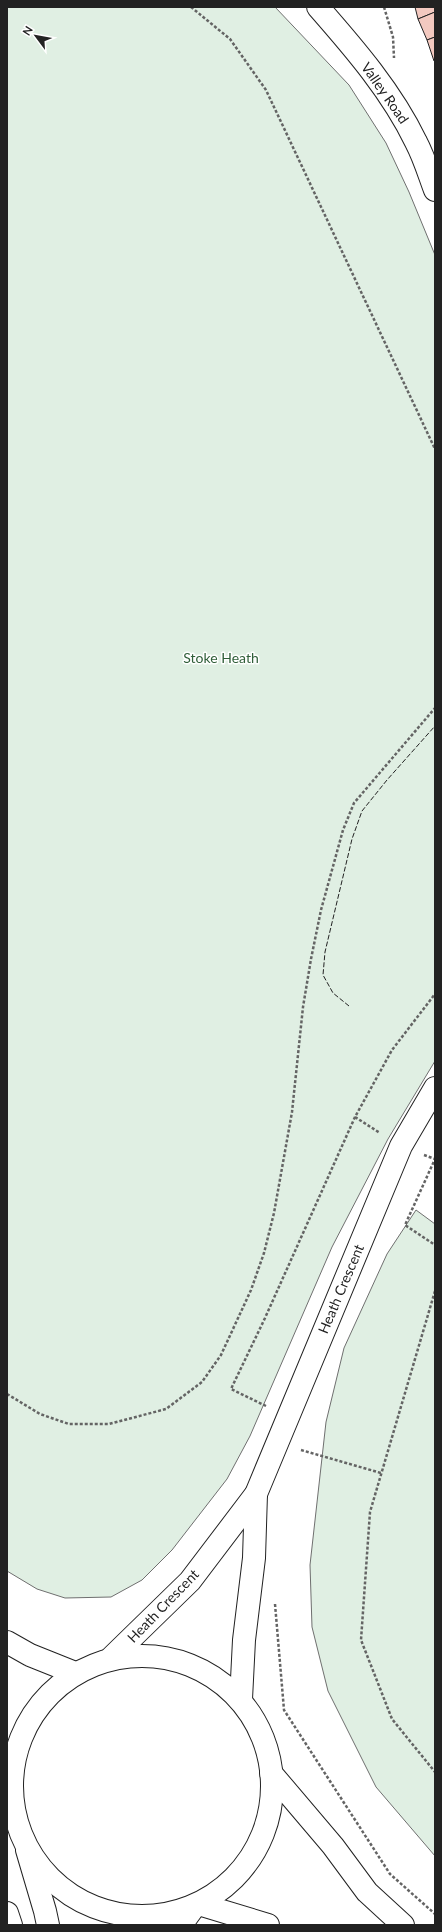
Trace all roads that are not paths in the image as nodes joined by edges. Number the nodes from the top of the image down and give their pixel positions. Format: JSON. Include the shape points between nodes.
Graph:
{"nodes":[{"id":1,"x":318,"y":7,"type":"edge"},
{"id":2,"x":435,"y":190,"type":"edge"},
{"id":3,"x":435,"y":1088,"type":"edge"},
{"id":4,"x":256,"y":1494,"type":"junction"},
{"id":5,"x":7,"y":1642,"type":"edge"},
{"id":6,"x":111,"y":1658,"type":"junction"},
{"id":7,"x":75,"y":1673,"type":"junction"},
{"id":8,"x":241,"y":1699,"type":"junction"},
{"id":9,"x":271,"y":1773,"type":"junction"},
{"id":10,"x":10,"y":1800,"type":"edge"},
{"id":11,"x":27,"y":1850,"type":"junction"},
{"id":12,"x":198,"y":1906,"type":"junction"},
{"id":13,"x":7,"y":1913,"type":"edge"},
{"id":14,"x":11,"y":1925,"type":"edge"},
{"id":15,"x":48,"y":1925,"type":"edge"},
{"id":16,"x":181,"y":1925,"type":"edge"},
{"id":17,"x":268,"y":1925,"type":"edge"},
{"id":18,"x":403,"y":1925,"type":"edge"}],
"edges":[{"from":1,"to":2,"type":"main road","name":"Valley Road","via":[[377,78],[403,117],[417,143]]},
{"from":3,"to":4,"type":"main road","name":"Heath Crescent","via":[[401,1146]]},
{"from":4,"to":6,"type":"main road","name":"Heath Crescent","via":[[190,1581]]},
{"from":4,"to":8,"type":"main road","name":"Heath Crescent","via":[[254,1558],[244,1640]]},
{"from":5,"to":7,"type":"main road","via":[[30,1655]]},
{"from":6,"to":7,"type":"main road"},
{"from":6,"to":8,"type":"main road","via":[[157,1656],[179,1660],[206,1671]]},
{"from":7,"to":10,"type":"main road","via":[[49,1694],[28,1721],[13,1761]]},
{"from":8,"to":9,"type":"main road","via":[[265,1741]]},
{"from":9,"to":12,"type":"main road","via":[[269,1818],[262,1838],[237,1876]]},
{"from":9,"to":18,"type":"main road","via":[[333,1846],[367,1892]]},
{"from":10,"to":11,"type":"main road"},
{"from":11,"to":12,"type":"main road","via":[[44,1874],[58,1887],[95,1908],[148,1917]]},
{"from":11,"to":15,"type":"main road"},
{"from":12,"to":16,"type":"main road"},
{"from":12,"to":17,"type":"main road"},
{"from":13,"to":14,"type":"main road"}]}
